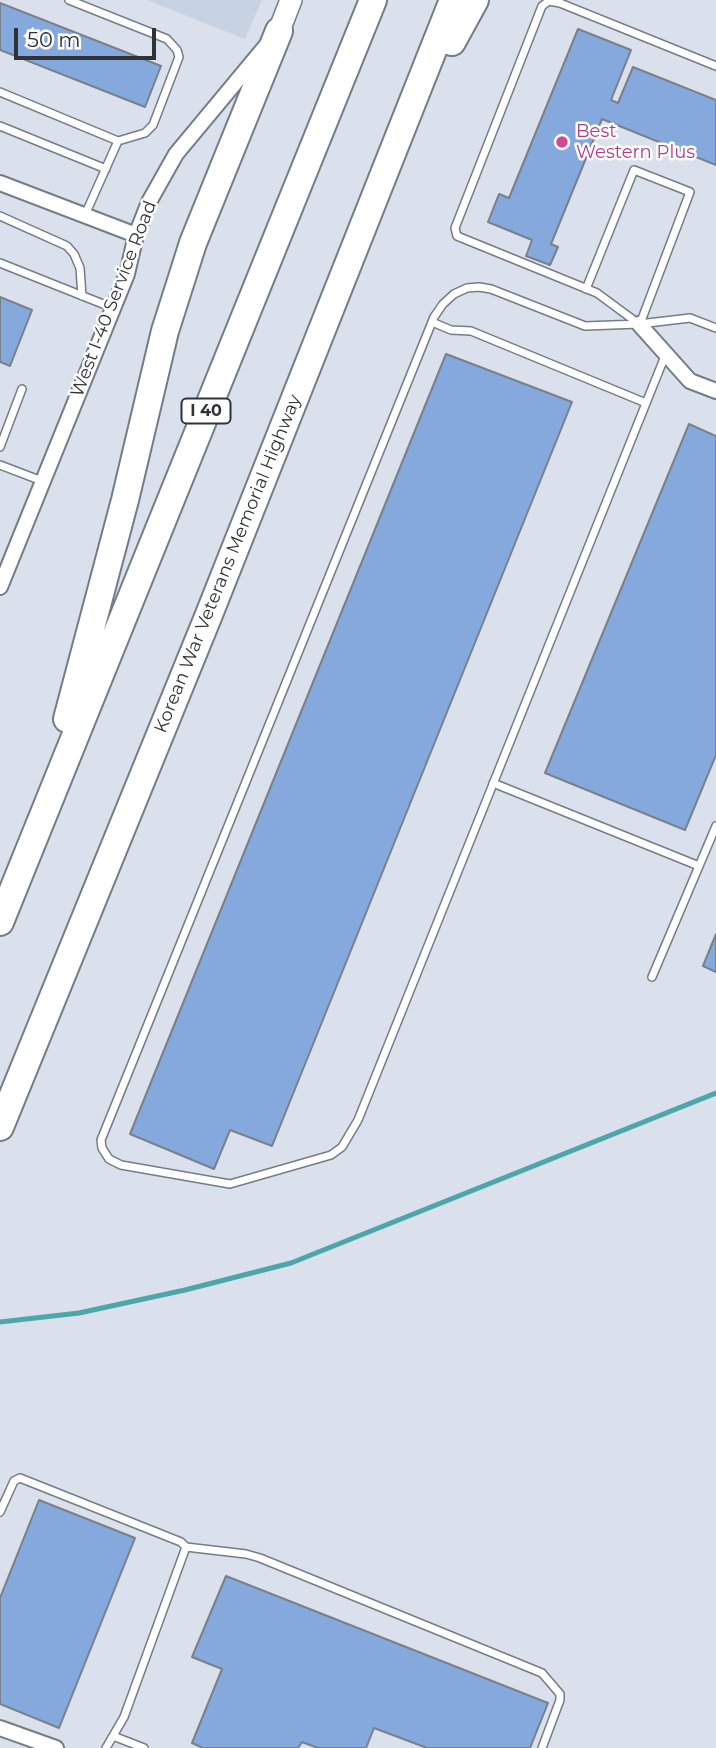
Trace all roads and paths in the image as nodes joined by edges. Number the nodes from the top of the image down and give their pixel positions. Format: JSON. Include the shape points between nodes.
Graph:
{"nodes":[{"id":1,"x":69,"y":0,"type":"edge"},
{"id":2,"x":291,"y":0,"type":"edge"},
{"id":3,"x":373,"y":0,"type":"edge"},
{"id":4,"x":453,"y":0,"type":"edge"},
{"id":5,"x":475,"y":0,"type":"edge"},
{"id":6,"x":279,"y":31,"type":"junction"},
{"id":7,"x":716,"y":66,"type":"edge"},
{"id":8,"x":0,"y":92,"type":"edge"},
{"id":9,"x":0,"y":126,"type":"edge"},
{"id":10,"x":118,"y":141,"type":"junction"},
{"id":11,"x":396,"y":146,"type":"junction"},
{"id":12,"x":106,"y":169,"type":"junction"},
{"id":13,"x":0,"y":183,"type":"edge"},
{"id":14,"x":85,"y":215,"type":"junction"},
{"id":15,"x":0,"y":216,"type":"edge"},
{"id":16,"x":136,"y":234,"type":"junction"},
{"id":17,"x":0,"y":262,"type":"edge"},
{"id":18,"x":586,"y":289,"type":"junction"},
{"id":19,"x":82,"y":296,"type":"junction"},
{"id":20,"x":113,"y":308,"type":"junction"},
{"id":21,"x":432,"y":323,"type":"junction"},
{"id":22,"x":639,"y":324,"type":"junction"},
{"id":23,"x":716,"y":328,"type":"edge"},
{"id":24,"x":666,"y":356,"type":"junction"},
{"id":25,"x":22,"y":389,"type":"dead end"},
{"id":26,"x":716,"y":391,"type":"edge"},
{"id":27,"x":646,"y":403,"type":"junction"},
{"id":28,"x":0,"y":447,"type":"edge"},
{"id":29,"x":0,"y":466,"type":"edge"},
{"id":30,"x":43,"y":482,"type":"junction"},
{"id":31,"x":0,"y":587,"type":"edge"},
{"id":32,"x":493,"y":782,"type":"junction"},
{"id":33,"x":40,"y":822,"type":"junction"},
{"id":34,"x":716,"y":826,"type":"edge"},
{"id":35,"x":699,"y":866,"type":"junction"},
{"id":36,"x":0,"y":922,"type":"edge"},
{"id":37,"x":652,"y":977,"type":"dead end"},
{"id":38,"x":0,"y":1127,"type":"edge"},
{"id":39,"x":0,"y":1512,"type":"edge"},
{"id":40,"x":186,"y":1547,"type":"junction"},
{"id":41,"x":0,"y":1728,"type":"edge"},
{"id":42,"x":113,"y":1736,"type":"junction"},
{"id":43,"x":56,"y":1748,"type":"edge"},
{"id":44,"x":106,"y":1748,"type":"edge"},
{"id":45,"x":144,"y":1748,"type":"edge"},
{"id":46,"x":542,"y":1748,"type":"edge"}],
"edges":[{"from":1,"to":10,"type":"lane","via":[[167,39],[177,50],[178,63],[153,125],[145,133]]},
{"from":2,"to":6,"type":"main road","name":"West I-40 Service Road"},
{"from":3,"to":33,"type":"highway","number":"I 40"},
{"from":4,"to":11,"type":"highway","name":"Korean War Veterans Memorial Highway"},
{"from":5,"to":11,"type":"highway"},
{"from":6,"to":16,"type":"street","name":"West I-40 Service Road","via":[[176,154]]},
{"from":6,"to":33,"type":"highway","via":[[176,296]]},
{"from":7,"to":18,"type":"lane","via":[[560,3],[549,1],[542,6],[455,228],[457,236]]},
{"from":8,"to":10,"type":"lane"},
{"from":9,"to":12,"type":"lane"},
{"from":10,"to":12,"type":"lane"},
{"from":11,"to":38,"type":"highway","name":"Korean War Veterans Memorial Highway"},
{"from":12,"to":14,"type":"lane"},
{"from":13,"to":14,"type":"street"},
{"from":14,"to":16,"type":"street"},
{"from":15,"to":19,"type":"lane","via":[[67,246],[80,268]]},
{"from":16,"to":20,"type":"street","name":"West I-40 Service Road"},
{"from":17,"to":19,"type":"lane"},
{"from":18,"to":22,"type":"lane"},
{"from":18,"to":22,"type":"lane","via":[[634,170],[690,192]]},
{"from":19,"to":20,"type":"lane"},
{"from":20,"to":30,"type":"street","name":"West I-40 Service Road"},
{"from":21,"to":22,"type":"lane","via":[[454,294],[479,287],[585,326]]},
{"from":21,"to":27,"type":"lane","via":[[471,331]]},
{"from":21,"to":32,"type":"lane","via":[[101,1140],[109,1159],[230,1184],[331,1155],[342,1147],[358,1120]]},
{"from":22,"to":23,"type":"lane","via":[[690,318]]},
{"from":22,"to":24,"type":"street"},
{"from":24,"to":26,"type":"street","via":[[690,381]]},
{"from":24,"to":27,"type":"lane"},
{"from":25,"to":28,"type":"lane"},
{"from":27,"to":32,"type":"lane"},
{"from":29,"to":30,"type":"lane"},
{"from":30,"to":31,"type":"street","name":"West I-40 Service Road"},
{"from":32,"to":35,"type":"lane"},
{"from":33,"to":36,"type":"highway","number":"I 40"},
{"from":34,"to":35,"type":"lane"},
{"from":35,"to":37,"type":"lane"},
{"from":39,"to":40,"type":"lane","via":[[14,1481],[20,1478]]},
{"from":40,"to":42,"type":"lane"},
{"from":40,"to":46,"type":"lane","via":[[260,1558],[541,1673],[560,1694]]},
{"from":41,"to":43,"type":"street"},
{"from":42,"to":44,"type":"lane"},
{"from":42,"to":45,"type":"lane"}]}
